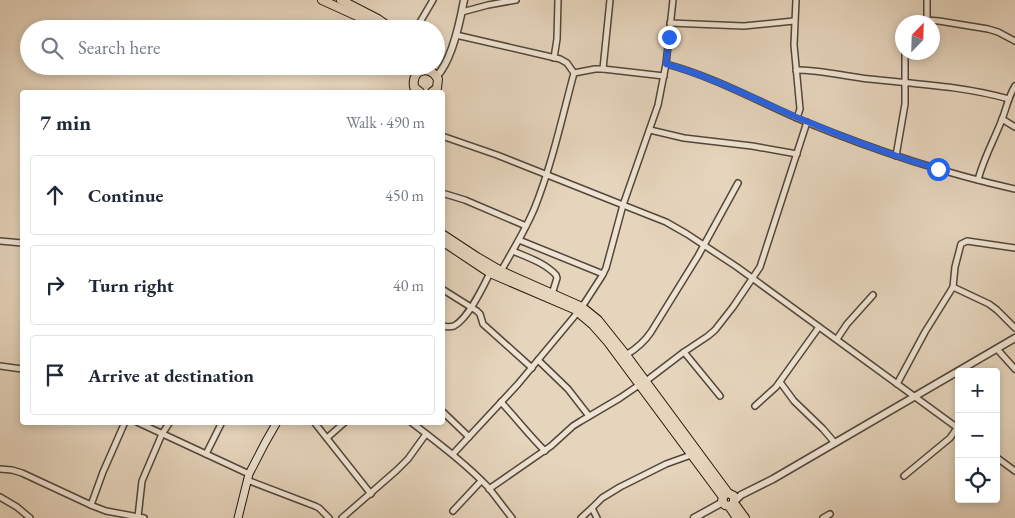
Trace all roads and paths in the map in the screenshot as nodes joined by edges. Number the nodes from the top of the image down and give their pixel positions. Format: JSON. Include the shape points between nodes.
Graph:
{"nodes":[{"id":1,"x":322,"y":0,"type":"edge"},
{"id":2,"x":341,"y":0,"type":"edge"},
{"id":3,"x":433,"y":0,"type":"edge"},
{"id":4,"x":464,"y":0,"type":"edge"},
{"id":5,"x":516,"y":0,"type":"edge"},
{"id":6,"x":558,"y":0,"type":"edge"},
{"id":7,"x":610,"y":0,"type":"edge"},
{"id":8,"x":673,"y":0,"type":"edge"},
{"id":9,"x":796,"y":0,"type":"edge"},
{"id":10,"x":927,"y":0,"type":"edge"},
{"id":11,"x":462,"y":12,"type":"junction"},
{"id":12,"x":927,"y":15,"type":"edge"},
{"id":13,"x":366,"y":20,"type":"edge"},
{"id":14,"x":379,"y":20,"type":"edge"},
{"id":15,"x":421,"y":20,"type":"edge"},
{"id":16,"x":794,"y":21,"type":"junction"},
{"id":17,"x":940,"y":21,"type":"edge"},
{"id":18,"x":670,"y":24,"type":"junction"},
{"id":19,"x":456,"y":35,"type":"junction"},
{"id":20,"x":1015,"y":41,"type":"edge"},
{"id":21,"x":554,"y":58,"type":"junction"},
{"id":22,"x":905,"y":60,"type":"edge"},
{"id":23,"x":666,"y":64,"type":"junction"},
{"id":24,"x":445,"y":65,"type":"edge"},
{"id":25,"x":603,"y":69,"type":"junction"},
{"id":26,"x":796,"y":70,"type":"junction"},
{"id":27,"x":574,"y":74,"type":"junction"},
{"id":28,"x":416,"y":75,"type":"edge"},
{"id":29,"x":434,"y":75,"type":"edge"},
{"id":30,"x":664,"y":76,"type":"junction"},
{"id":31,"x":905,"y":82,"type":"junction"},
{"id":32,"x":1015,"y":86,"type":"edge"},
{"id":33,"x":417,"y":90,"type":"edge"},
{"id":34,"x":435,"y":90,"type":"edge"},
{"id":35,"x":1009,"y":99,"type":"junction"},
{"id":36,"x":797,"y":118,"type":"junction"},
{"id":37,"x":1002,"y":120,"type":"junction"},
{"id":38,"x":807,"y":122,"type":"junction"},
{"id":39,"x":1015,"y":127,"type":"edge"},
{"id":40,"x":650,"y":130,"type":"junction"},
{"id":41,"x":445,"y":137,"type":"edge"},
{"id":42,"x":797,"y":154,"type":"junction"},
{"id":43,"x":896,"y":156,"type":"junction"},
{"id":44,"x":547,"y":175,"type":"junction"},
{"id":45,"x":978,"y":180,"type":"junction"},
{"id":46,"x":738,"y":183,"type":"dead end"},
{"id":47,"x":1015,"y":189,"type":"edge"},
{"id":48,"x":445,"y":194,"type":"edge"},
{"id":49,"x":623,"y":205,"type":"junction"},
{"id":50,"x":526,"y":226,"type":"junction"},
{"id":51,"x":445,"y":236,"type":"edge"},
{"id":52,"x":519,"y":240,"type":"junction"},
{"id":53,"x":0,"y":242,"type":"edge"},
{"id":54,"x":20,"y":243,"type":"edge"},
{"id":55,"x":445,"y":243,"type":"edge"},
{"id":56,"x":704,"y":244,"type":"junction"},
{"id":57,"x":1015,"y":248,"type":"edge"},
{"id":58,"x":513,"y":251,"type":"junction"},
{"id":59,"x":482,"y":264,"type":"junction"},
{"id":60,"x":501,"y":271,"type":"junction"},
{"id":61,"x":490,"y":273,"type":"junction"},
{"id":62,"x":603,"y":274,"type":"junction"},
{"id":63,"x":753,"y":279,"type":"junction"},
{"id":64,"x":953,"y":288,"type":"junction"},
{"id":65,"x":445,"y":290,"type":"edge"},
{"id":66,"x":552,"y":294,"type":"junction"},
{"id":67,"x":874,"y":295,"type":"dead end"},
{"id":68,"x":471,"y":307,"type":"junction"},
{"id":69,"x":580,"y":310,"type":"junction"},
{"id":70,"x":445,"y":326,"type":"edge"},
{"id":71,"x":819,"y":327,"type":"junction"},
{"id":72,"x":1015,"y":328,"type":"edge"},
{"id":73,"x":1015,"y":338,"type":"edge"},
{"id":74,"x":837,"y":339,"type":"junction"},
{"id":75,"x":997,"y":349,"type":"junction"},
{"id":76,"x":684,"y":352,"type":"junction"},
{"id":77,"x":626,"y":355,"type":"junction"},
{"id":78,"x":538,"y":360,"type":"junction"},
{"id":79,"x":0,"y":366,"type":"edge"},
{"id":80,"x":532,"y":368,"type":"junction"},
{"id":81,"x":20,"y":369,"type":"edge"},
{"id":82,"x":1015,"y":369,"type":"edge"},
{"id":83,"x":780,"y":382,"type":"junction"},
{"id":84,"x":642,"y":383,"type":"junction"},
{"id":85,"x":897,"y":384,"type":"junction"},
{"id":86,"x":720,"y":396,"type":"dead end"},
{"id":87,"x":914,"y":398,"type":"junction"},
{"id":88,"x":501,"y":402,"type":"junction"},
{"id":89,"x":755,"y":406,"type":"dead end"},
{"id":90,"x":445,"y":414,"type":"edge"},
{"id":91,"x":589,"y":416,"type":"junction"},
{"id":92,"x":124,"y":425,"type":"edge"},
{"id":93,"x":144,"y":425,"type":"edge"},
{"id":94,"x":168,"y":425,"type":"edge"},
{"id":95,"x":220,"y":425,"type":"edge"},
{"id":96,"x":275,"y":425,"type":"edge"},
{"id":97,"x":316,"y":425,"type":"edge"},
{"id":98,"x":341,"y":425,"type":"edge"},
{"id":99,"x":415,"y":425,"type":"edge"},
{"id":100,"x":955,"y":427,"type":"edge"},
{"id":101,"x":955,"y":432,"type":"edge"},
{"id":102,"x":162,"y":434,"type":"junction"},
{"id":103,"x":426,"y":434,"type":"junction"},
{"id":104,"x":469,"y":436,"type":"junction"},
{"id":105,"x":327,"y":438,"type":"junction"},
{"id":106,"x":834,"y":443,"type":"junction"},
{"id":107,"x":545,"y":451,"type":"junction"},
{"id":108,"x":206,"y":454,"type":"junction"},
{"id":109,"x":452,"y":454,"type":"junction"},
{"id":110,"x":691,"y":455,"type":"junction"},
{"id":111,"x":997,"y":458,"type":"edge"},
{"id":112,"x":0,"y":469,"type":"edge"},
{"id":113,"x":1015,"y":471,"type":"edge"},
{"id":114,"x":904,"y":476,"type":"dead end"},
{"id":115,"x":248,"y":477,"type":"junction"},
{"id":116,"x":481,"y":481,"type":"junction"},
{"id":117,"x":489,"y":489,"type":"junction"},
{"id":118,"x":371,"y":494,"type":"junction"},
{"id":119,"x":0,"y":497,"type":"edge"},
{"id":120,"x":731,"y":499,"type":"junction"},
{"id":121,"x":91,"y":505,"type":"junction"},
{"id":122,"x":592,"y":508,"type":"junction"},
{"id":123,"x":453,"y":511,"type":"dead end"},
{"id":124,"x":830,"y":514,"type":"dead end"},
{"id":125,"x":30,"y":518,"type":"edge"},
{"id":126,"x":141,"y":518,"type":"edge"},
{"id":127,"x":238,"y":518,"type":"edge"},
{"id":128,"x":330,"y":518,"type":"edge"},
{"id":129,"x":342,"y":518,"type":"edge"},
{"id":130,"x":512,"y":518,"type":"edge"},
{"id":131,"x":581,"y":518,"type":"edge"},
{"id":132,"x":597,"y":518,"type":"edge"},
{"id":133,"x":694,"y":518,"type":"edge"},
{"id":134,"x":737,"y":518,"type":"edge"},
{"id":135,"x":745,"y":518,"type":"edge"},
{"id":136,"x":823,"y":518,"type":"edge"}],
"edges":[{"from":1,"to":13,"type":"main road"},
{"from":2,"to":14,"type":"main road"},
{"from":3,"to":15,"type":"street"},
{"from":4,"to":11,"type":"street"},
{"from":5,"to":11,"type":"street"},
{"from":6,"to":21,"type":"street"},
{"from":7,"to":25,"type":"street"},
{"from":8,"to":18,"type":"street"},
{"from":9,"to":16,"type":"street"},
{"from":10,"to":12,"type":"street"},
{"from":11,"to":19,"type":"street"},
{"from":16,"to":18,"type":"street","via":[[744,26]]},
{"from":16,"to":26,"type":"street"},
{"from":17,"to":20,"type":"street","via":[[988,29]]},
{"from":18,"to":23,"type":"street"},
{"from":19,"to":21,"type":"street"},
{"from":19,"to":24,"type":"street"},
{"from":21,"to":27,"type":"street","via":[[567,64]]},
{"from":22,"to":31,"type":"street"},
{"from":23,"to":30,"type":"street"},
{"from":23,"to":36,"type":"street","via":[[705,76]]},
{"from":25,"to":27,"type":"street"},
{"from":25,"to":30,"type":"street"},
{"from":26,"to":31,"type":"street"},
{"from":26,"to":36,"type":"street","via":[[800,109]]},
{"from":27,"to":44,"type":"street"},
{"from":28,"to":33,"type":"main road","via":[[414,84]]},
{"from":29,"to":34,"type":"main road","via":[[438,85]]},
{"from":30,"to":40,"type":"street"},
{"from":31,"to":35,"type":"street","via":[[971,90]]},
{"from":31,"to":43,"type":"street","via":[[905,104]]},
{"from":32,"to":35,"type":"street"},
{"from":35,"to":37,"type":"street"},
{"from":36,"to":38,"type":"street"},
{"from":37,"to":39,"type":"street"},
{"from":37,"to":45,"type":"street"},
{"from":38,"to":42,"type":"street"},
{"from":38,"to":43,"type":"street"},
{"from":40,"to":42,"type":"street"},
{"from":40,"to":49,"type":"street"},
{"from":41,"to":44,"type":"street"},
{"from":42,"to":63,"type":"street","via":[[765,255]]},
{"from":43,"to":45,"type":"street"},
{"from":44,"to":49,"type":"street"},
{"from":44,"to":50,"type":"street"},
{"from":45,"to":47,"type":"street"},
{"from":46,"to":56,"type":"street"},
{"from":48,"to":50,"type":"street"},
{"from":49,"to":56,"type":"street","via":[[666,222]]},
{"from":49,"to":62,"type":"street"},
{"from":50,"to":52,"type":"street"},
{"from":51,"to":59,"type":"main road"},
{"from":52,"to":58,"type":"street"},
{"from":52,"to":62,"type":"street"},
{"from":53,"to":54,"type":"street"},
{"from":55,"to":59,"type":"main road"},
{"from":56,"to":63,"type":"street"},
{"from":56,"to":77,"type":"street","via":[[651,332]]},
{"from":57,"to":64,"type":"street","via":[[964,242],[959,250]]},
{"from":58,"to":60,"type":"street"},
{"from":58,"to":66,"type":"street","via":[[556,274]]},
{"from":59,"to":60,"type":"main road"},
{"from":59,"to":61,"type":"main road"},
{"from":60,"to":66,"type":"main road"},
{"from":61,"to":68,"type":"street"},
{"from":61,"to":69,"type":"main road"},
{"from":62,"to":69,"type":"street"},
{"from":63,"to":71,"type":"street"},
{"from":63,"to":76,"type":"street","via":[[715,330]]},
{"from":64,"to":72,"type":"street","via":[[989,304]]},
{"from":64,"to":85,"type":"street"},
{"from":65,"to":68,"type":"street"},
{"from":66,"to":69,"type":"main road"},
{"from":67,"to":74,"type":"street"},
{"from":68,"to":70,"type":"street","via":[[459,323]]},
{"from":68,"to":80,"type":"street","via":[[480,314],[483,324]]},
{"from":69,"to":77,"type":"main road","via":[[598,320]]},
{"from":69,"to":78,"type":"street"},
{"from":69,"to":84,"type":"main road"},
{"from":71,"to":74,"type":"street"},
{"from":71,"to":83,"type":"street"},
{"from":73,"to":75,"type":"street"},
{"from":74,"to":85,"type":"street"},
{"from":75,"to":82,"type":"street"},
{"from":75,"to":87,"type":"street"},
{"from":76,"to":84,"type":"street"},
{"from":76,"to":86,"type":"street"},
{"from":77,"to":84,"type":"main road"},
{"from":78,"to":80,"type":"street"},
{"from":78,"to":91,"type":"street","via":[[568,389]]},
{"from":79,"to":81,"type":"street"},
{"from":80,"to":88,"type":"street"},
{"from":83,"to":89,"type":"street"},
{"from":83,"to":106,"type":"street"},
{"from":84,"to":91,"type":"street"},
{"from":84,"to":110,"type":"main road"},
{"from":84,"to":120,"type":"main road"},
{"from":85,"to":87,"type":"street"},
{"from":87,"to":100,"type":"street"},
{"from":87,"to":106,"type":"street"},
{"from":88,"to":104,"type":"street"},
{"from":88,"to":107,"type":"street"},
{"from":90,"to":104,"type":"street"},
{"from":91,"to":107,"type":"street"},
{"from":92,"to":121,"type":"street"},
{"from":93,"to":102,"type":"street"},
{"from":94,"to":102,"type":"street"},
{"from":95,"to":108,"type":"street"},
{"from":96,"to":115,"type":"main road"},
{"from":97,"to":105,"type":"street"},
{"from":98,"to":105,"type":"street"},
{"from":99,"to":103,"type":"street"},
{"from":101,"to":114,"type":"street"},
{"from":102,"to":108,"type":"street"},
{"from":102,"to":126,"type":"street","via":[[142,481]]},
{"from":103,"to":109,"type":"street"},
{"from":103,"to":118,"type":"street","via":[[408,459]]},
{"from":104,"to":109,"type":"street"},
{"from":105,"to":118,"type":"street"},
{"from":106,"to":120,"type":"street","via":[[773,480]]},
{"from":107,"to":117,"type":"street"},
{"from":108,"to":115,"type":"street"},
{"from":109,"to":116,"type":"street"},
{"from":110,"to":120,"type":"main road"},
{"from":110,"to":122,"type":"street","via":[[620,487]]},
{"from":111,"to":113,"type":"street"},
{"from":112,"to":121,"type":"street","via":[[22,473]]},
{"from":115,"to":127,"type":"main road"},
{"from":115,"to":128,"type":"street","via":[[315,506]]},
{"from":116,"to":117,"type":"street"},
{"from":116,"to":123,"type":"street"},
{"from":117,"to":130,"type":"street"},
{"from":118,"to":129,"type":"street"},
{"from":119,"to":125,"type":"street"},
{"from":120,"to":133,"type":"street"},
{"from":120,"to":134,"type":"main road"},
{"from":120,"to":135,"type":"main road"},
{"from":121,"to":126,"type":"street"},
{"from":122,"to":131,"type":"street"},
{"from":122,"to":132,"type":"street"},
{"from":124,"to":136,"type":"street"}]}
